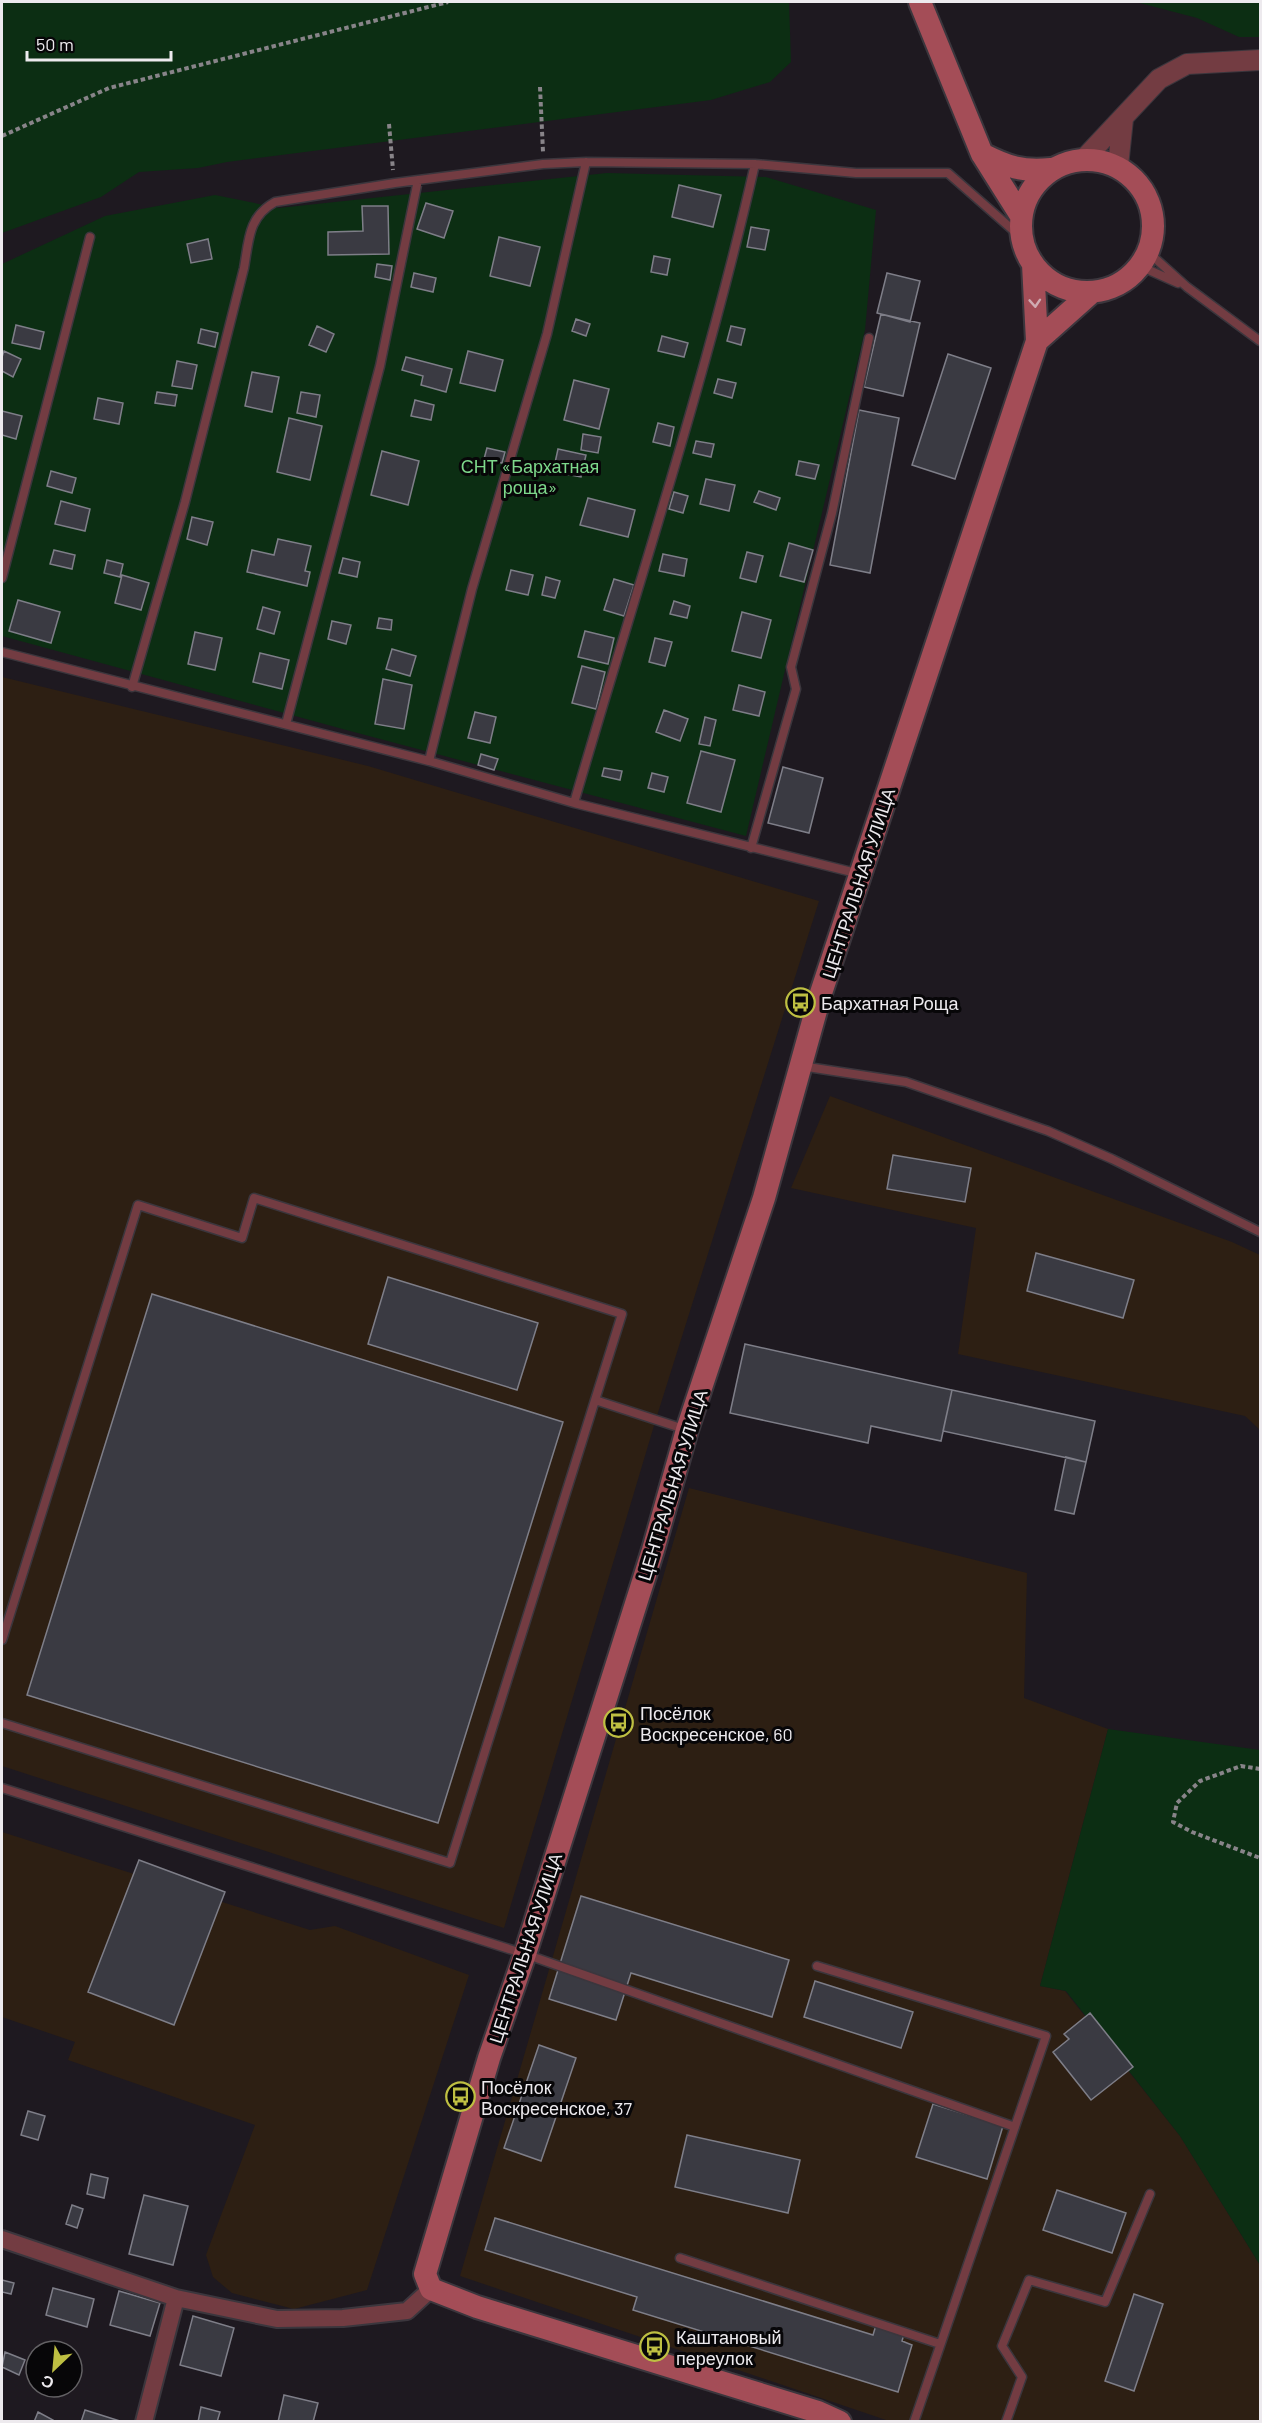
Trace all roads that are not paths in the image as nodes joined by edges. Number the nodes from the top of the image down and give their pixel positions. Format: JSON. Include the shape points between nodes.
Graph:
{"nodes":[{"id":1,"x":920,"y":2,"type":"edge"},
{"id":2,"x":1260,"y":60,"type":"edge"},
{"id":3,"x":1124,"y":119,"type":"junction"},
{"id":4,"x":982,"y":154,"type":"junction"},
{"id":5,"x":1084,"y":159,"type":"junction"},
{"id":6,"x":586,"y":162,"type":"junction"},
{"id":7,"x":755,"y":164,"type":"junction"},
{"id":8,"x":1118,"y":166,"type":"junction"},
{"id":9,"x":1051,"y":169,"type":"junction"},
{"id":10,"x":418,"y":180,"type":"junction"},
{"id":11,"x":1021,"y":226,"type":"junction"},
{"id":12,"x":90,"y":237,"type":"dead end"},
{"id":13,"x":1145,"y":260,"type":"junction"},
{"id":14,"x":1033,"y":264,"type":"junction"},
{"id":15,"x":1187,"y":287,"type":"junction"},
{"id":16,"x":1092,"y":292,"type":"junction"},
{"id":17,"x":869,"y":338,"type":"dead end"},
{"id":18,"x":1037,"y":341,"type":"junction"},
{"id":19,"x":1260,"y":341,"type":"edge"},
{"id":20,"x":2,"y":578,"type":"edge"},
{"id":21,"x":2,"y":652,"type":"edge"},
{"id":22,"x":132,"y":687,"type":"junction"},
{"id":23,"x":286,"y":723,"type":"junction"},
{"id":24,"x":429,"y":761,"type":"junction"},
{"id":25,"x":574,"y":803,"type":"junction"},
{"id":26,"x":751,"y":848,"type":"junction"},
{"id":27,"x":860,"y":874,"type":"junction"},
{"id":28,"x":801,"y":1066,"type":"junction"},
{"id":29,"x":1260,"y":1232,"type":"edge"},
{"id":30,"x":595,"y":1400,"type":"junction"},
{"id":31,"x":687,"y":1430,"type":"junction"},
{"id":32,"x":2,"y":1640,"type":"edge"},
{"id":33,"x":2,"y":1723,"type":"edge"},
{"id":34,"x":2,"y":1788,"type":"edge"},
{"id":35,"x":525,"y":1953,"type":"junction"},
{"id":36,"x":817,"y":1966,"type":"dead end"},
{"id":37,"x":1015,"y":2127,"type":"junction"},
{"id":38,"x":1150,"y":2194,"type":"dead end"},
{"id":39,"x":2,"y":2239,"type":"edge"},
{"id":40,"x":680,"y":2258,"type":"dead end"},
{"id":41,"x":431,"y":2289,"type":"junction"},
{"id":42,"x":176,"y":2298,"type":"junction"},
{"id":43,"x":940,"y":2344,"type":"junction"},
{"id":44,"x":144,"y":2421,"type":"edge"},
{"id":45,"x":840,"y":2421,"type":"edge"},
{"id":46,"x":914,"y":2421,"type":"edge"},
{"id":47,"x":1006,"y":2421,"type":"edge"}],
"edges":[{"from":1,"to":4,"type":"main road"},
{"from":2,"to":3,"type":"street","via":[[1187,64],[1160,79]]},
{"from":3,"to":5,"type":"street"},
{"from":3,"to":8,"type":"street"},
{"from":4,"to":9,"type":"main road","via":[[1010,168]]},
{"from":4,"to":11,"type":"main road"},
{"from":5,"to":8,"type":"main road"},
{"from":5,"to":9,"type":"main road"},
{"from":6,"to":7,"type":"lane"},
{"from":6,"to":10,"type":"lane"},
{"from":6,"to":24,"type":"lane","via":[[547,334],[472,589]]},
{"from":7,"to":11,"type":"lane","via":[[856,173],[948,173]]},
{"from":7,"to":25,"type":"lane","via":[[701,381]]},
{"from":8,"to":13,"type":"main road","via":[[1146,194],[1153,213],[1153,233]]},
{"from":9,"to":11,"type":"main road","via":[[1027,195]]},
{"from":10,"to":22,"type":"lane","via":[[275,202],[263,209],[250,228],[241,280],[191,480]]},
{"from":10,"to":23,"type":"lane","via":[[380,366]]},
{"from":11,"to":14,"type":"main road","via":[[1025,252]]},
{"from":12,"to":20,"type":"lane"},
{"from":13,"to":15,"type":"lane"},
{"from":13,"to":15,"type":"lane"},
{"from":13,"to":16,"type":"main road","via":[[1126,280]]},
{"from":14,"to":16,"type":"main road","via":[[1049,280],[1069,290]]},
{"from":14,"to":18,"type":"main road","one_way":true},
{"from":15,"to":19,"type":"lane"},
{"from":16,"to":18,"type":"main road","name":"ЦЕНТРАЛЬНАЯ УЛИЦА"},
{"from":17,"to":26,"type":"lane","via":[[832,513],[791,667],[796,689]]},
{"from":18,"to":27,"type":"main road","name":"ЦЕНТРАЛЬНАЯ УЛИЦА"},
{"from":21,"to":22,"type":"lane"},
{"from":22,"to":23,"type":"lane"},
{"from":23,"to":24,"type":"lane"},
{"from":24,"to":25,"type":"lane"},
{"from":25,"to":26,"type":"lane"},
{"from":26,"to":27,"type":"lane"},
{"from":27,"to":28,"type":"main road","name":"ЦЕНТРАЛЬНАЯ УЛИЦА"},
{"from":28,"to":29,"type":"lane","via":[[906,1082],[1048,1131]]},
{"from":28,"to":31,"type":"main road","name":"ЦЕНТРАЛЬНАЯ УЛИЦА","via":[[764,1198]]},
{"from":30,"to":31,"type":"lane"},
{"from":30,"to":32,"type":"lane","via":[[622,1314],[254,1198],[242,1238],[138,1205]]},
{"from":30,"to":33,"type":"lane","via":[[450,1863]]},
{"from":31,"to":35,"type":"main road","name":"ЦЕНТРАЛЬНАЯ УЛИЦА","via":[[653,1550]]},
{"from":34,"to":35,"type":"lane"},
{"from":35,"to":37,"type":"lane"},
{"from":35,"to":41,"type":"main road","name":"ЦЕНТРАЛЬНАЯ УЛИЦА","via":[[430,2254],[425,2274]]},
{"from":36,"to":37,"type":"lane","via":[[1046,2036]]},
{"from":37,"to":43,"type":"lane"},
{"from":38,"to":47,"type":"lane","via":[[1105,2301],[1029,2280],[1002,2346],[1022,2377]]},
{"from":39,"to":42,"type":"street"},
{"from":40,"to":43,"type":"lane"},
{"from":41,"to":42,"type":"street","via":[[407,2311],[343,2318],[277,2319]]},
{"from":41,"to":45,"type":"main road","via":[[477,2307]]},
{"from":42,"to":44,"type":"street"},
{"from":43,"to":46,"type":"lane"}]}
